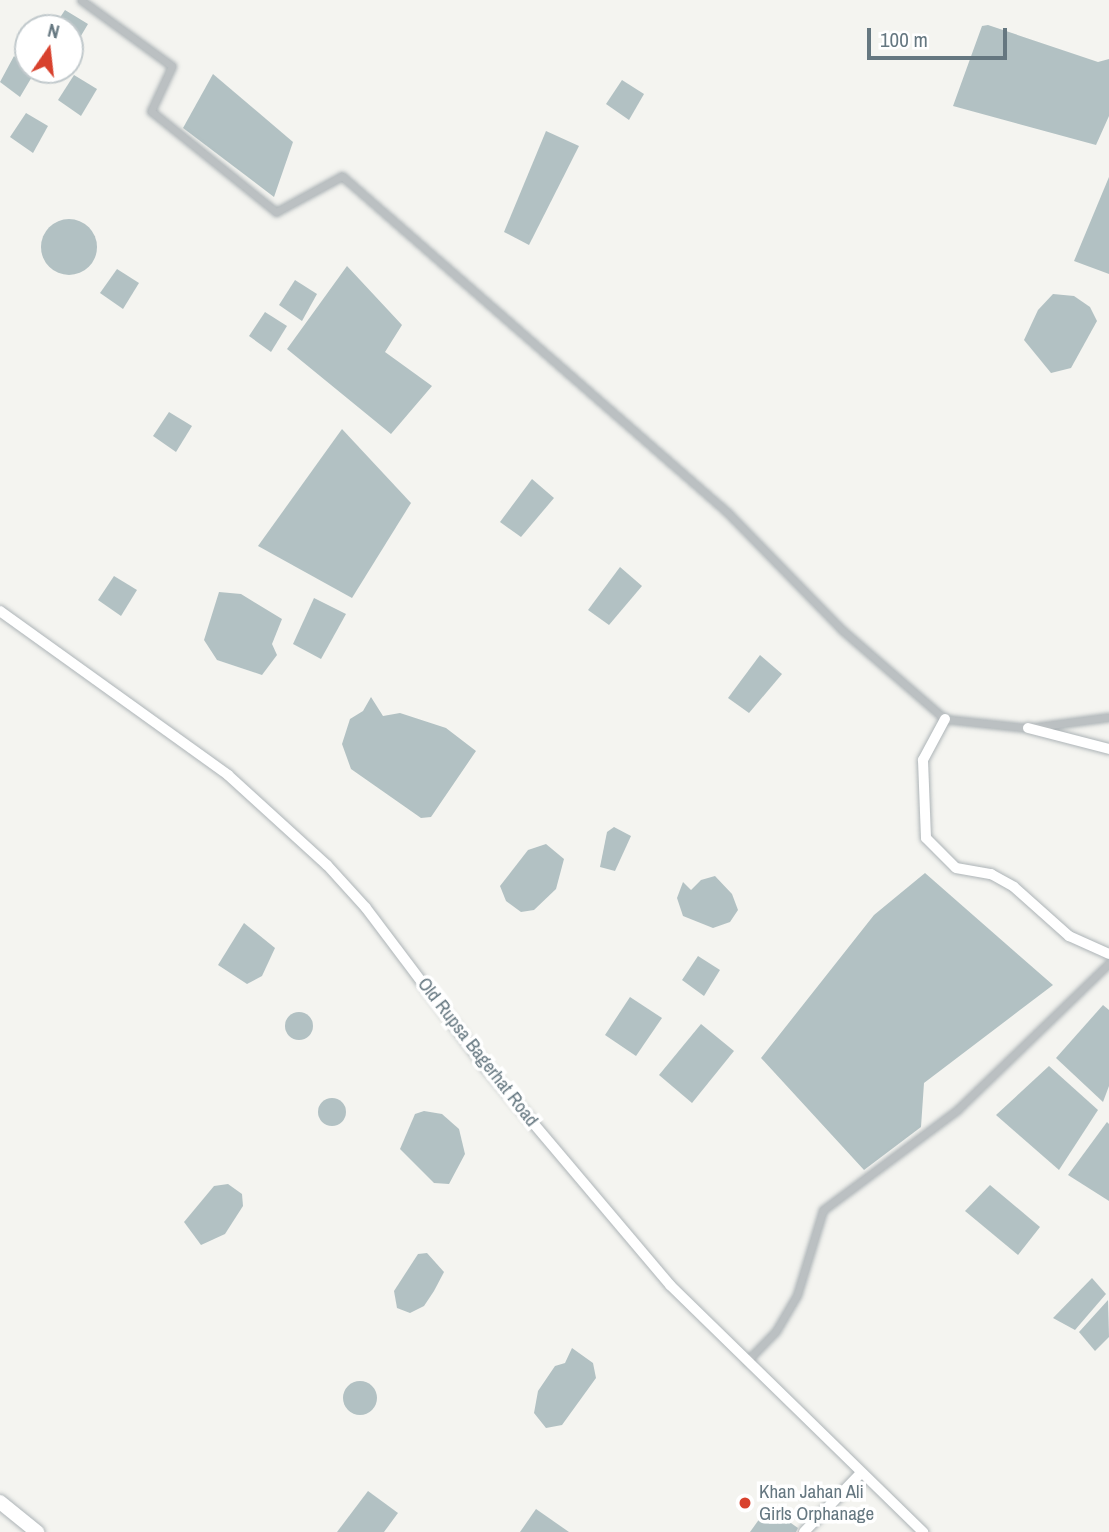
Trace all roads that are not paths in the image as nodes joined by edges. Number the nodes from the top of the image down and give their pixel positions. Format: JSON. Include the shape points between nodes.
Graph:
{"nodes":[{"id":1,"x":81,"y":0,"type":"edge"},
{"id":2,"x":0,"y":611,"type":"edge"},
{"id":3,"x":1109,"y":717,"type":"edge"},
{"id":4,"x":945,"y":719,"type":"junction"},
{"id":5,"x":1028,"y":728,"type":"junction"},
{"id":6,"x":1109,"y":748,"type":"edge"},
{"id":7,"x":1109,"y":954,"type":"edge"},
{"id":8,"x":1109,"y":963,"type":"edge"},
{"id":9,"x":746,"y":1362,"type":"junction"},
{"id":10,"x":861,"y":1473,"type":"junction"},
{"id":11,"x":0,"y":1502,"type":"edge"},
{"id":12,"x":37,"y":1532,"type":"edge"},
{"id":13,"x":804,"y":1532,"type":"edge"},
{"id":14,"x":923,"y":1532,"type":"edge"}],
"edges":[{"from":1,"to":4,"type":"street","via":[[173,66],[151,111],[276,212],[342,176],[727,512],[841,629]]},
{"from":2,"to":9,"type":"street","name":"Old Rupsa Bagerhat Road","via":[[228,775],[327,865],[366,908],[502,1087],[670,1285]]},
{"from":3,"to":5,"type":"street"},
{"from":4,"to":5,"type":"street"},
{"from":4,"to":7,"type":"street","via":[[923,760],[926,838],[956,868],[991,873],[1014,887],[1069,936]]},
{"from":5,"to":6,"type":"street"},
{"from":8,"to":9,"type":"street","via":[[957,1111],[822,1210],[797,1295],[776,1331]]},
{"from":9,"to":10,"type":"street","name":"Old Rupsa Bagerhat Road"},
{"from":10,"to":13,"type":"street"},
{"from":10,"to":14,"type":"street","name":"Old Rupsa Bagerhat Road"},
{"from":11,"to":12,"type":"highway"}]}
